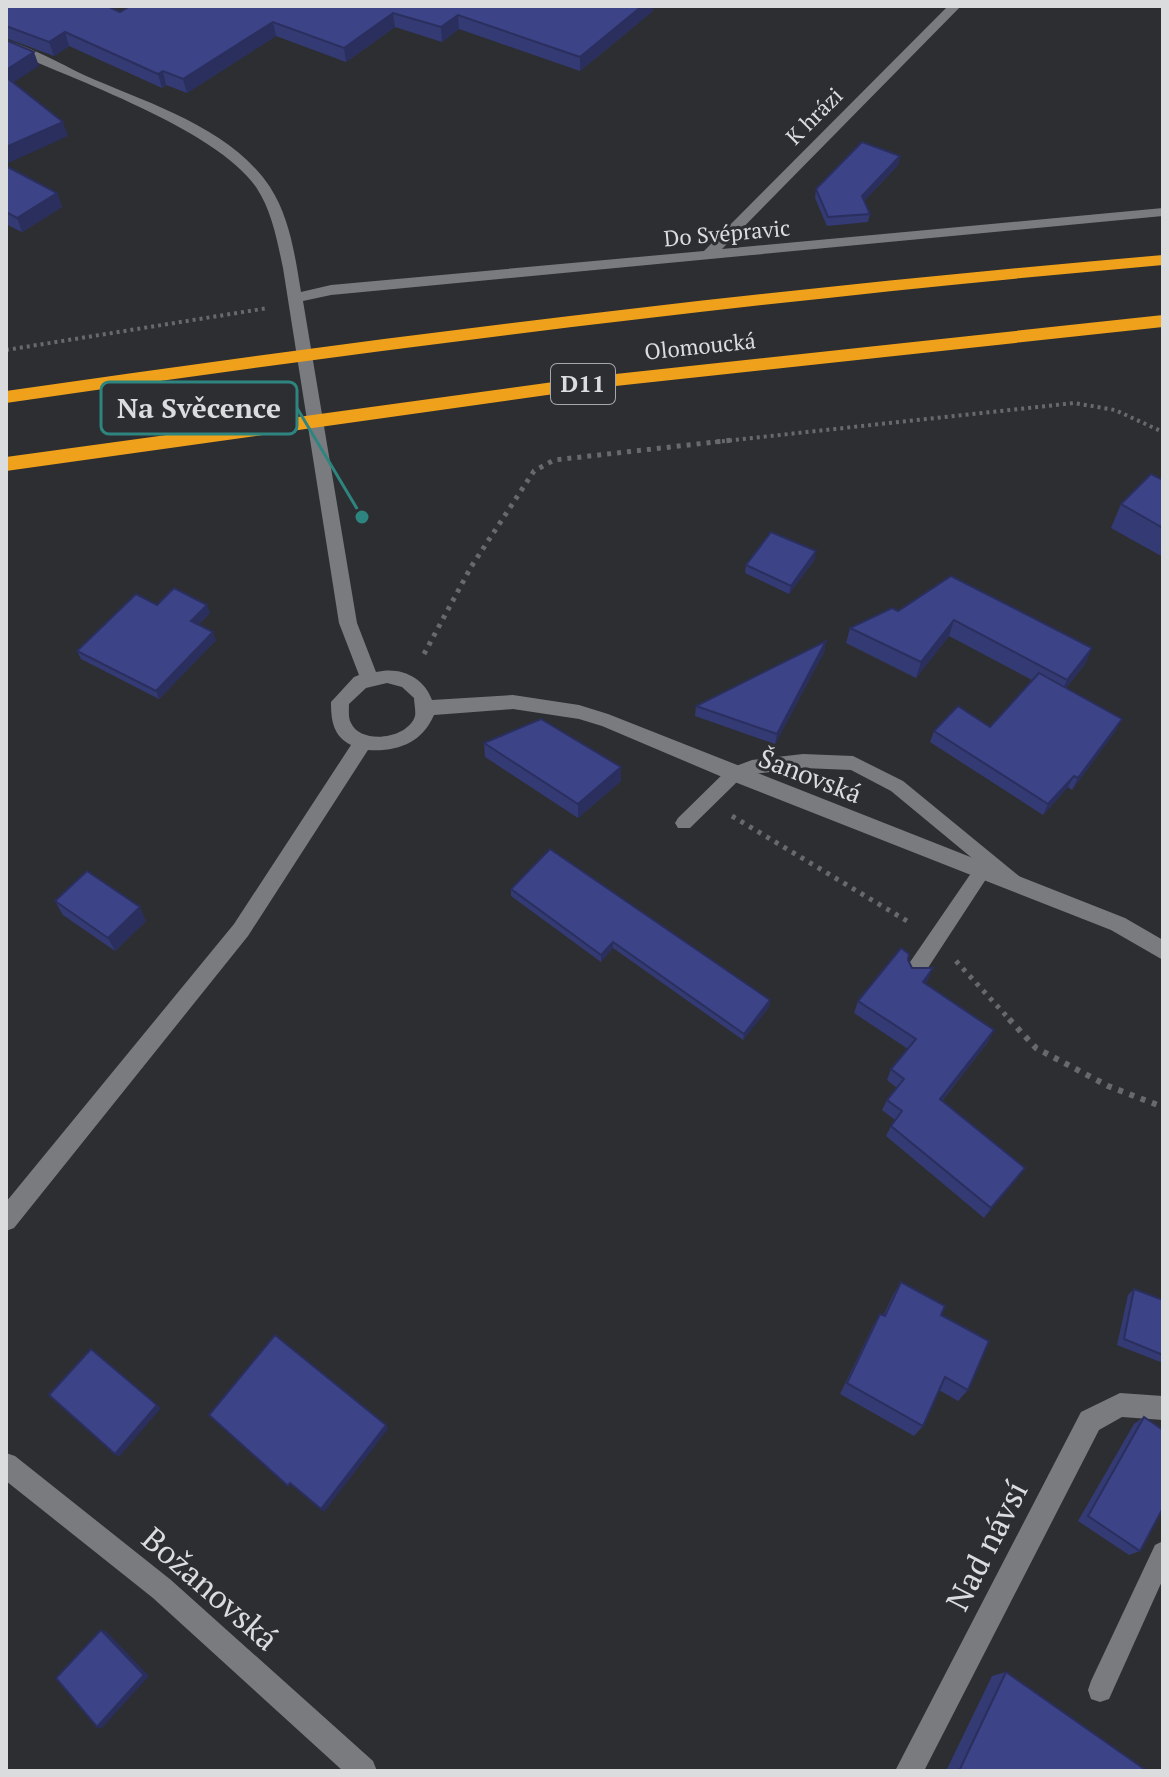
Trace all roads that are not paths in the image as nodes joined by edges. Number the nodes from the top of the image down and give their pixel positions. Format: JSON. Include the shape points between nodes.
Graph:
{"nodes":[{"id":1,"x":955,"y":6,"type":"edge"},
{"id":2,"x":6,"y":44,"type":"edge"},
{"id":3,"x":1163,"y":212,"type":"edge"},
{"id":4,"x":706,"y":257,"type":"junction"},
{"id":5,"x":1163,"y":260,"type":"edge"},
{"id":6,"x":295,"y":298,"type":"junction"},
{"id":7,"x":1163,"y":321,"type":"edge"},
{"id":8,"x":6,"y":397,"type":"edge"},
{"id":9,"x":6,"y":464,"type":"edge"},
{"id":10,"x":369,"y":678,"type":"junction"},
{"id":11,"x":425,"y":708,"type":"junction"},
{"id":12,"x":363,"y":742,"type":"junction"},
{"id":13,"x":734,"y":774,"type":"junction"},
{"id":14,"x":684,"y":823,"type":"dead end"},
{"id":15,"x":983,"y":869,"type":"junction"},
{"id":16,"x":1013,"y":881,"type":"junction"},
{"id":17,"x":1163,"y":951,"type":"edge"},
{"id":18,"x":915,"y":971,"type":"edge"},
{"id":19,"x":6,"y":1220,"type":"edge"},
{"id":20,"x":1163,"y":1408,"type":"edge"},
{"id":21,"x":6,"y":1465,"type":"edge"},
{"id":22,"x":1163,"y":1553,"type":"edge"},
{"id":23,"x":1100,"y":1690,"type":"dead end"},
{"id":24,"x":363,"y":1771,"type":"edge"},
{"id":25,"x":909,"y":1771,"type":"edge"}],
"edges":[{"from":1,"to":4,"type":"street","name":"K hrázi"},
{"from":2,"to":6,"type":"street","via":[[182,124],[237,159],[272,203],[283,231]]},
{"from":3,"to":4,"type":"street","name":"Do Svépravic"},
{"from":4,"to":6,"type":"street","name":"Do Svépravic","via":[[331,290]]},
{"from":5,"to":8,"type":"highway","name":"Olomoucká","via":[[558,322]]},
{"from":6,"to":10,"type":"street","via":[[348,623]]},
{"from":7,"to":9,"type":"highway","name":"Olomoucká","number":"D11","via":[[597,382]]},
{"from":10,"to":11,"type":"street","via":[[404,680],[422,694]]},
{"from":10,"to":12,"type":"street","via":[[345,694],[338,710],[347,733]]},
{"from":11,"to":12,"type":"street","via":[[416,730],[401,740]]},
{"from":11,"to":13,"type":"street","name":"Šanovská","via":[[513,702],[579,712]]},
{"from":12,"to":19,"type":"street","via":[[241,930]]},
{"from":13,"to":14,"type":"lane"},
{"from":13,"to":15,"type":"street","name":"Šanovská"},
{"from":13,"to":16,"type":"lane","via":[[803,761],[853,763],[897,786]]},
{"from":15,"to":16,"type":"street","name":"Šanovská"},
{"from":15,"to":18,"type":"lane"},
{"from":16,"to":17,"type":"street","name":"Šanovská","via":[[1118,924]]},
{"from":20,"to":25,"type":"street","name":"Nad návsí","via":[[1120,1405],[1090,1421]]},
{"from":21,"to":24,"type":"street","name":"Božanovská","via":[[162,1589]]},
{"from":22,"to":23,"type":"lane"}]}
